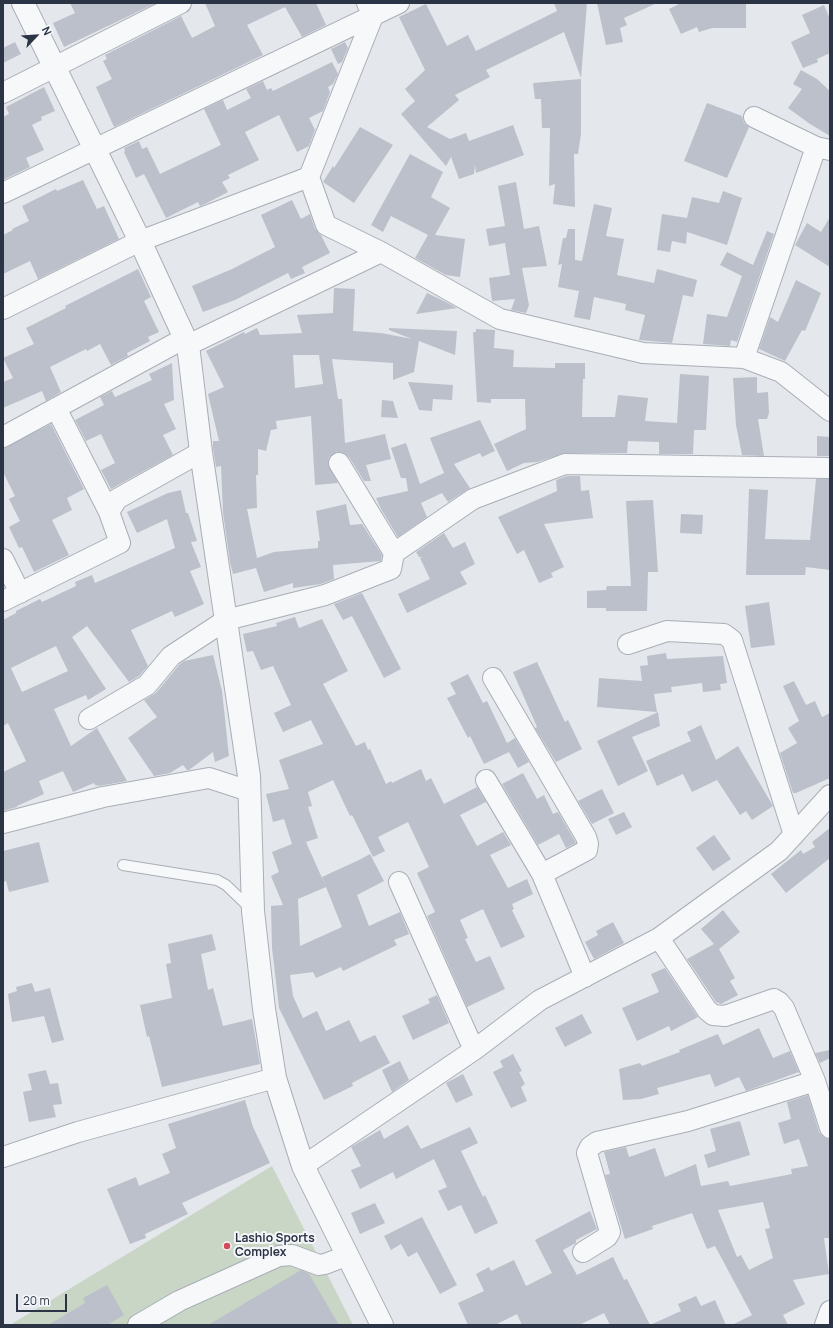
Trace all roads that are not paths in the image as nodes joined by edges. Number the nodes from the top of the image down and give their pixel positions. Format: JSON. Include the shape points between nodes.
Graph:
{"nodes":[{"id":1,"x":24,"y":3,"type":"edge"},
{"id":2,"x":181,"y":3,"type":"edge"},
{"id":3,"x":398,"y":3,"type":"edge"},
{"id":4,"x":370,"y":9,"type":"edge"},
{"id":5,"x":55,"y":68,"type":"junction"},
{"id":6,"x":3,"y":93,"type":"edge"},
{"id":7,"x":754,"y":117,"type":"dead end"},
{"id":8,"x":94,"y":148,"type":"junction"},
{"id":9,"x":823,"y":148,"type":"edge"},
{"id":10,"x":309,"y":177,"type":"junction"},
{"id":11,"x":3,"y":193,"type":"edge"},
{"id":12,"x":140,"y":241,"type":"junction"},
{"id":13,"x":381,"y":252,"type":"junction"},
{"id":14,"x":3,"y":309,"type":"edge"},
{"id":15,"x":186,"y":342,"type":"junction"},
{"id":16,"x":744,"y":358,"type":"junction"},
{"id":17,"x":56,"y":408,"type":"junction"},
{"id":18,"x":830,"y":411,"type":"edge"},
{"id":19,"x":3,"y":437,"type":"edge"},
{"id":20,"x":201,"y":452,"type":"junction"},
{"id":21,"x":339,"y":463,"type":"dead end"},
{"id":22,"x":830,"y":468,"type":"edge"},
{"id":23,"x":109,"y":512,"type":"junction"},
{"id":24,"x":394,"y":553,"type":"junction"},
{"id":25,"x":3,"y":559,"type":"edge"},
{"id":26,"x":12,"y":597,"type":"edge"},
{"id":27,"x":226,"y":620,"type":"junction"},
{"id":28,"x":628,"y":644,"type":"dead end"},
{"id":29,"x":493,"y":678,"type":"dead end"},
{"id":30,"x":89,"y":719,"type":"dead end"},
{"id":31,"x":486,"y":780,"type":"dead end"},
{"id":32,"x":249,"y":791,"type":"junction"},
{"id":33,"x":830,"y":795,"type":"edge"},
{"id":34,"x":3,"y":823,"type":"edge"},
{"id":35,"x":794,"y":835,"type":"junction"},
{"id":36,"x":123,"y":865,"type":"dead end"},
{"id":37,"x":542,"y":874,"type":"junction"},
{"id":38,"x":400,"y":882,"type":"dead end"},
{"id":39,"x":253,"y":911,"type":"junction"},
{"id":40,"x":659,"y":938,"type":"junction"},
{"id":41,"x":585,"y":977,"type":"junction"},
{"id":42,"x":474,"y":1050,"type":"junction"},
{"id":43,"x":275,"y":1078,"type":"junction"},
{"id":44,"x":815,"y":1082,"type":"junction"},
{"id":45,"x":830,"y":1128,"type":"edge"},
{"id":46,"x":3,"y":1157,"type":"edge"},
{"id":47,"x":303,"y":1166,"type":"junction"},
{"id":48,"x":583,"y":1252,"type":"dead end"},
{"id":49,"x":346,"y":1256,"type":"junction"},
{"id":50,"x":830,"y":1311,"type":"edge"},
{"id":51,"x":138,"y":1325,"type":"edge"},
{"id":52,"x":382,"y":1325,"type":"edge"},
{"id":53,"x":825,"y":1325,"type":"edge"}],
"edges":[{"from":1,"to":5,"type":"street"},
{"from":2,"to":5,"type":"street"},
{"from":3,"to":4,"type":"street"},
{"from":4,"to":8,"type":"street"},
{"from":4,"to":10,"type":"street"},
{"from":5,"to":6,"type":"street"},
{"from":5,"to":8,"type":"street"},
{"from":7,"to":9,"type":"street"},
{"from":8,"to":11,"type":"street"},
{"from":8,"to":12,"type":"street"},
{"from":9,"to":16,"type":"street"},
{"from":10,"to":12,"type":"street"},
{"from":10,"to":13,"type":"street","via":[[326,225]]},
{"from":12,"to":14,"type":"street"},
{"from":12,"to":15,"type":"street"},
{"from":13,"to":15,"type":"street"},
{"from":13,"to":16,"type":"street","via":[[500,319],[643,353]]},
{"from":15,"to":17,"type":"street"},
{"from":15,"to":20,"type":"street"},
{"from":16,"to":18,"type":"street","via":[[781,372]]},
{"from":17,"to":19,"type":"street"},
{"from":17,"to":23,"type":"street"},
{"from":20,"to":23,"type":"street","via":[[116,499]]},
{"from":20,"to":27,"type":"street"},
{"from":21,"to":24,"type":"street"},
{"from":22,"to":24,"type":"street","via":[[565,464],[473,499]]},
{"from":23,"to":26,"type":"street","via":[[120,543]]},
{"from":24,"to":27,"type":"street","via":[[391,569],[325,595]]},
{"from":25,"to":26,"type":"street"},
{"from":27,"to":30,"type":"street","via":[[171,656],[147,685]]},
{"from":27,"to":32,"type":"street"},
{"from":28,"to":35,"type":"street","via":[[667,631],[724,634],[732,640]]},
{"from":29,"to":37,"type":"street","via":[[588,844],[587,850]]},
{"from":31,"to":37,"type":"street"},
{"from":32,"to":34,"type":"street","via":[[209,778],[104,797]]},
{"from":32,"to":39,"type":"street"},
{"from":33,"to":35,"type":"street"},
{"from":35,"to":40,"type":"street","via":[[779,851]]},
{"from":36,"to":39,"type":"lane","via":[[216,880],[226,885]]},
{"from":37,"to":41,"type":"street"},
{"from":38,"to":42,"type":"street"},
{"from":39,"to":43,"type":"street"},
{"from":40,"to":41,"type":"street"},
{"from":40,"to":44,"type":"street","via":[[707,1010],[713,1015],[724,1016],[774,999],[779,1002],[784,1008]]},
{"from":41,"to":42,"type":"street","via":[[540,1000]]},
{"from":42,"to":47,"type":"street"},
{"from":43,"to":46,"type":"street","via":[[78,1132]]},
{"from":43,"to":47,"type":"street"},
{"from":44,"to":45,"type":"street"},
{"from":44,"to":48,"type":"street","via":[[688,1121],[597,1142],[590,1147],[587,1153],[610,1232],[607,1237]]},
{"from":47,"to":49,"type":"street"},
{"from":49,"to":51,"type":"street","via":[[318,1265],[292,1255],[279,1256],[179,1301]]},
{"from":49,"to":52,"type":"street"},
{"from":50,"to":53,"type":"street"}]}
